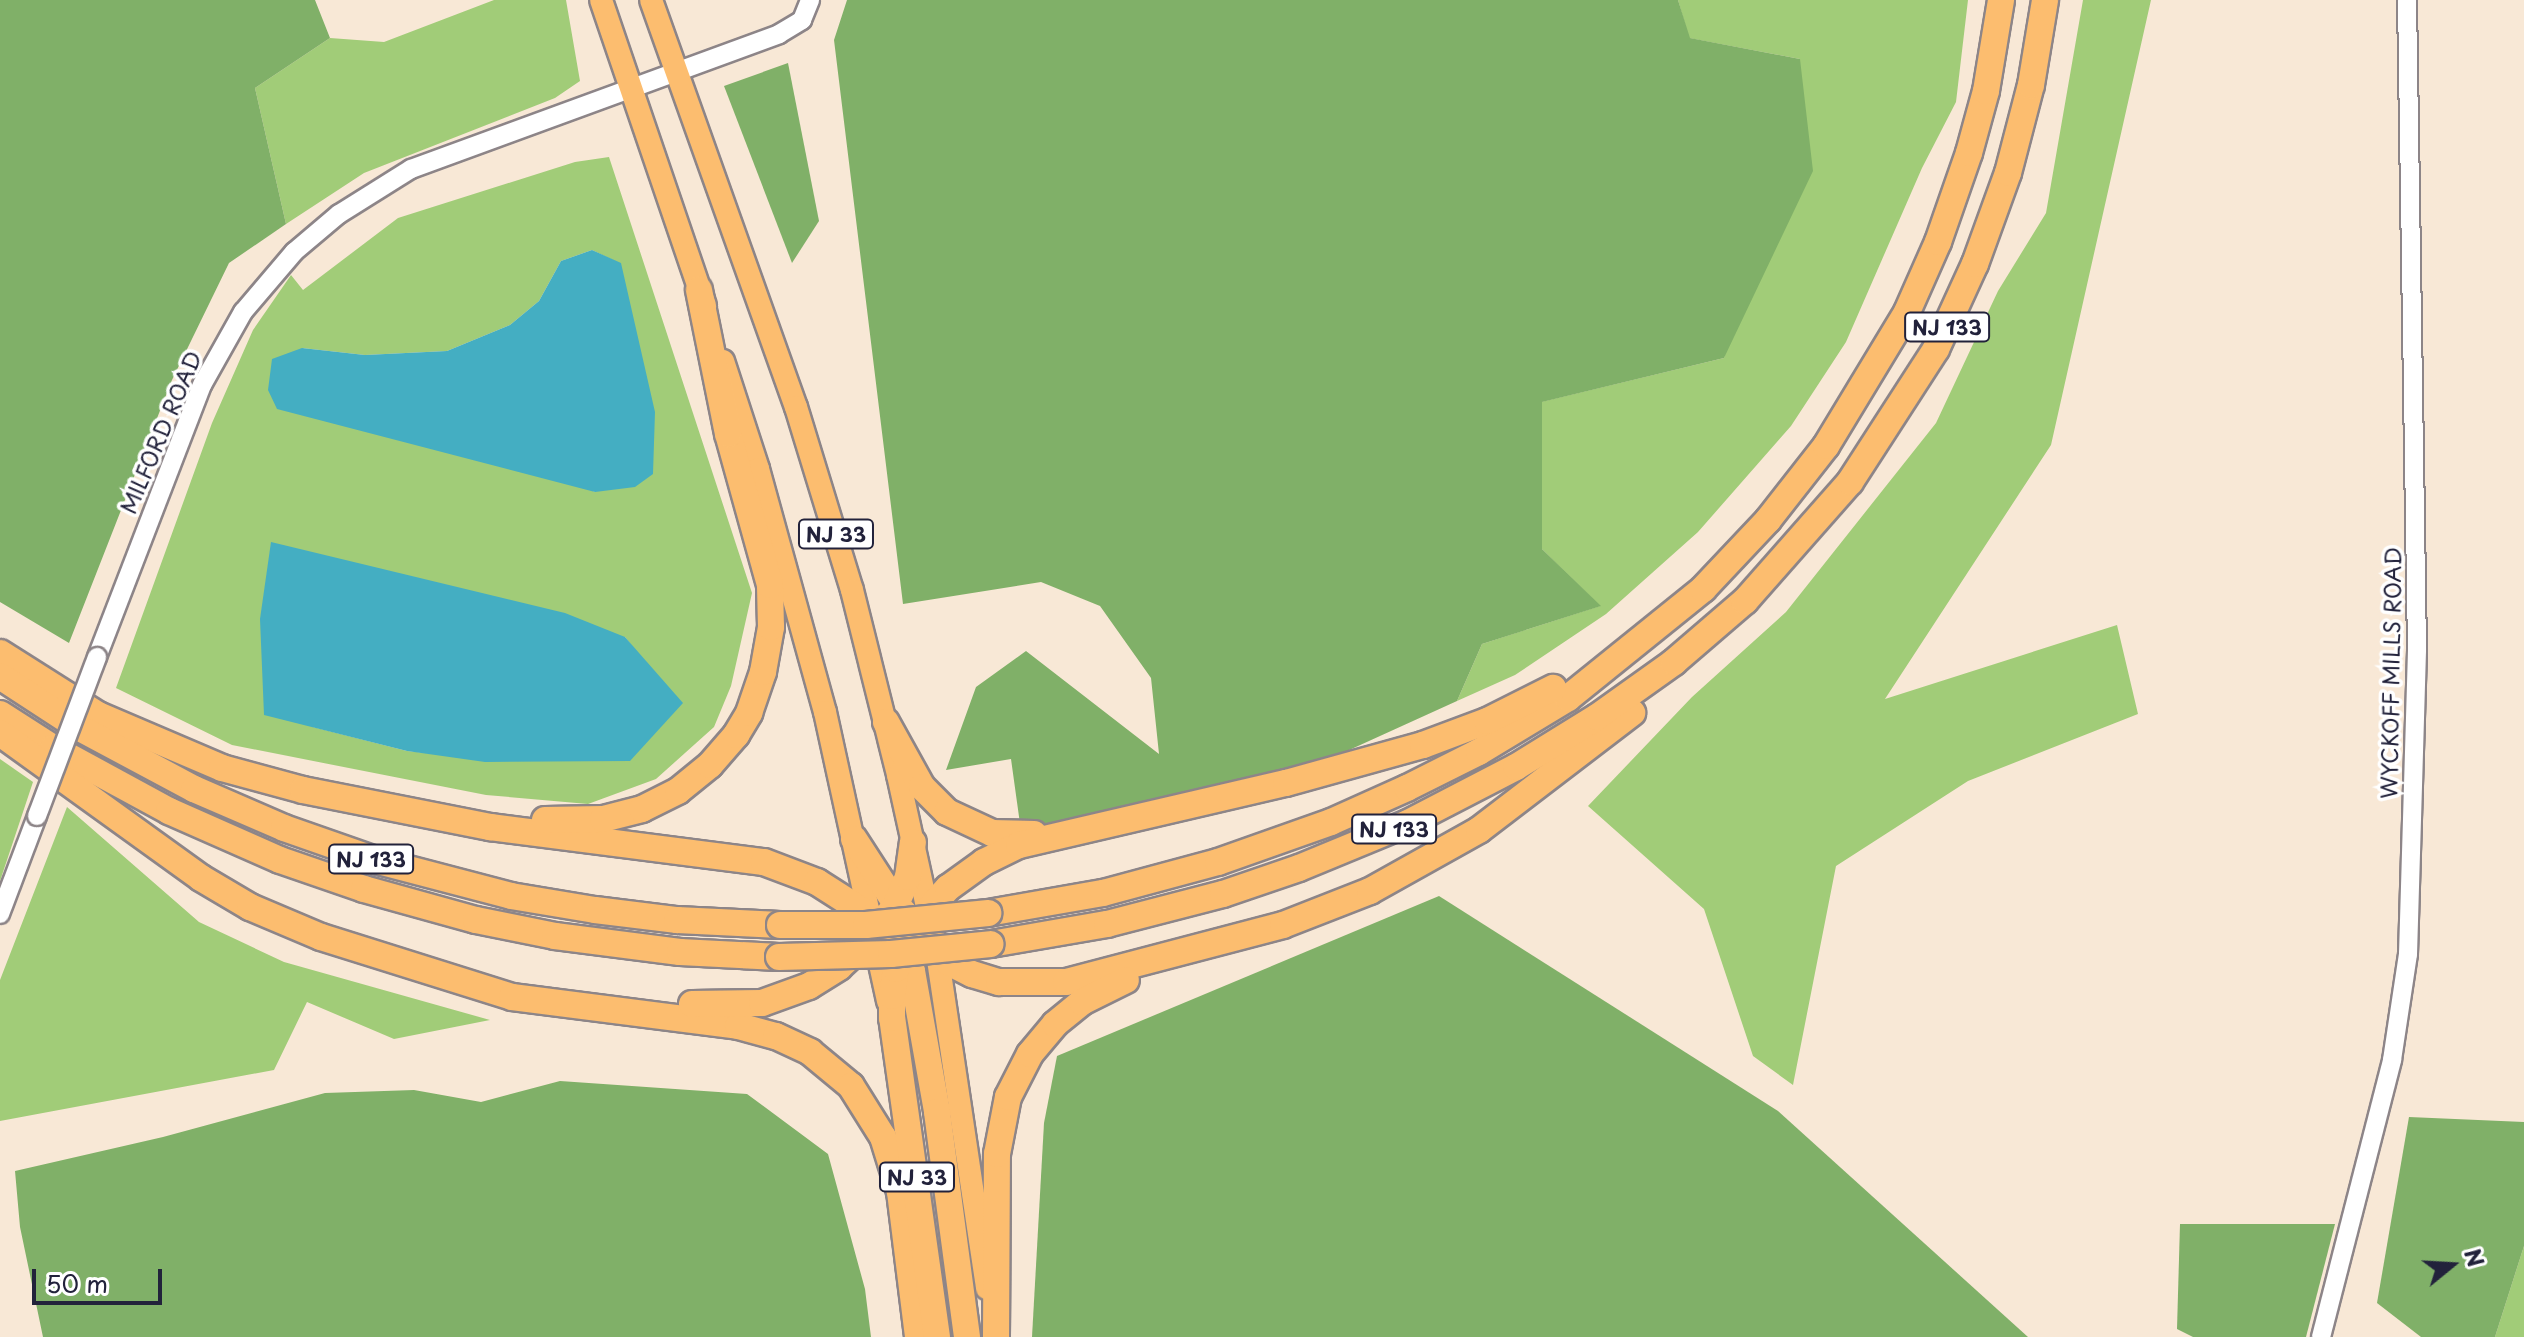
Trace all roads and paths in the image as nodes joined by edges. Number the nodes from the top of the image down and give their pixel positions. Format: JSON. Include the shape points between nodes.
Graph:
{"nodes":[{"id":1,"x":601,"y":0,"type":"edge"},
{"id":2,"x":651,"y":0,"type":"edge"},
{"id":3,"x":810,"y":0,"type":"edge"},
{"id":4,"x":2001,"y":0,"type":"edge"},
{"id":5,"x":2045,"y":0,"type":"edge"},
{"id":6,"x":2407,"y":0,"type":"edge"},
{"id":7,"x":678,"y":71,"type":"junction"},
{"id":8,"x":631,"y":88,"type":"junction"},
{"id":9,"x":699,"y":290,"type":"junction"},
{"id":10,"x":1703,"y":589,"type":"junction"},
{"id":11,"x":1745,"y":601,"type":"junction"},
{"id":12,"x":0,"y":653,"type":"edge"},
{"id":13,"x":0,"y":676,"type":"edge"},
{"id":14,"x":0,"y":714,"type":"edge"},
{"id":15,"x":886,"y":722,"type":"junction"},
{"id":16,"x":0,"y":733,"type":"edge"},
{"id":17,"x":303,"y":790,"type":"junction"},
{"id":18,"x":1057,"y":834,"type":"junction"},
{"id":19,"x":854,"y":839,"type":"joint"},
{"id":20,"x":913,"y":842,"type":"junction"},
{"id":21,"x":0,"y":914,"type":"edge"},
{"id":22,"x":881,"y":920,"type":"junction"},
{"id":23,"x":915,"y":929,"type":"junction"},
{"id":24,"x":1246,"y":936,"type":"junction"},
{"id":25,"x":937,"y":953,"type":"junction"},
{"id":26,"x":427,"y":969,"type":"junction"},
{"id":27,"x":892,"y":1018,"type":"junction"},
{"id":28,"x":918,"y":1337,"type":"edge"},
{"id":29,"x":937,"y":1337,"type":"edge"},
{"id":30,"x":967,"y":1337,"type":"edge"},
{"id":31,"x":994,"y":1337,"type":"edge"},
{"id":32,"x":2321,"y":1337,"type":"edge"}],
"edges":[{"from":1,"to":8,"type":"main road","number":"NJ 33"},
{"from":2,"to":7,"type":"main road","number":"NJ 33"},
{"from":3,"to":7,"type":"street","name":"MILFORD ROAD","via":[[802,20],[787,30]]},
{"from":4,"to":10,"type":"highway","number":"NJ 133","via":[[1969,153],[1907,312],[1826,446],[1768,520]]},
{"from":5,"to":11,"type":"highway","number":"NJ 133","via":[[2031,85],[2008,173],[1943,335],[1859,469]]},
{"from":6,"to":32,"type":"street","name":"WYCKOFF MILLS ROAD","via":[[2417,635],[2408,954],[2392,1060]]},
{"from":7,"to":8,"type":"street","name":"MILFORD ROAD"},
{"from":7,"to":15,"type":"main road","number":"NJ 33","via":[[816,467]]},
{"from":8,"to":9,"type":"main road","number":"NJ 33"},
{"from":8,"to":21,"type":"street","name":"MILFORD ROAD","bridge":true,"via":[[411,169],[339,214],[276,271],[243,312],[202,385]]},
{"from":9,"to":17,"type":"highway","via":[[771,605],[768,650],[757,692],[723,752],[695,779],[660,801],[584,821]]},
{"from":9,"to":19,"type":"main road","number":"NJ 33","via":[[793,590]]},
{"from":10,"to":13,"type":"highway","number":"NJ 133","bridge":true,"via":[[1568,698],[1479,752],[1294,836],[1103,893],[988,913],[866,925],[677,920],[566,905],[378,861],[194,789],[78,727]]},
{"from":10,"to":18,"type":"highway","via":[[1554,688],[1467,730],[1298,780]]},
{"from":11,"to":14,"type":"highway","number":"NJ 133","bridge":true,"via":[[1674,662],[1597,717],[1408,823],[1223,894],[1107,924],[891,954],[779,957],[680,952],[595,943],[476,920],[280,860],[182,818]]},
{"from":11,"to":24,"type":"highway","via":[[1686,671],[1479,830],[1370,891]]},
{"from":12,"to":17,"type":"highway","via":[[98,715],[161,744],[222,768]]},
{"from":15,"to":18,"type":"highway","via":[[922,787],[957,819],[1005,835]]},
{"from":15,"to":20,"type":"main road","number":"NJ 33"},
{"from":16,"to":26,"type":"highway","via":[[228,895],[321,937]]},
{"from":17,"to":22,"type":"highway","via":[[529,833],[764,862],[817,882]]},
{"from":18,"to":23,"type":"highway","via":[[1019,845],[957,880]]},
{"from":19,"to":22,"type":"highway"},
{"from":20,"to":22,"type":"highway","via":[[908,877]]},
{"from":20,"to":23,"type":"main road","number":"NJ 33"},
{"from":22,"to":23,"type":"highway"},
{"from":22,"to":26,"type":"highway","via":[[849,959],[809,986],[744,1005],[605,997]]},
{"from":22,"to":27,"type":"main road","number":"NJ 33"},
{"from":23,"to":25,"type":"highway"},
{"from":23,"to":27,"type":"highway","via":[[894,981]]},
{"from":23,"to":30,"type":"highway","via":[[912,971]]},
{"from":24,"to":25,"type":"highway","via":[[1051,984],[986,979],[960,970]]},
{"from":24,"to":31,"type":"highway","via":[[1096,993],[1055,1024],[1023,1066],[1008,1097],[997,1154]]},
{"from":25,"to":31,"type":"main road","number":"NJ 33"},
{"from":26,"to":28,"type":"highway","via":[[512,997],[756,1030],[794,1043],[825,1062],[864,1102],[890,1155],[900,1192]]},
{"from":27,"to":29,"type":"highway","number":"NJ 33"}]}
